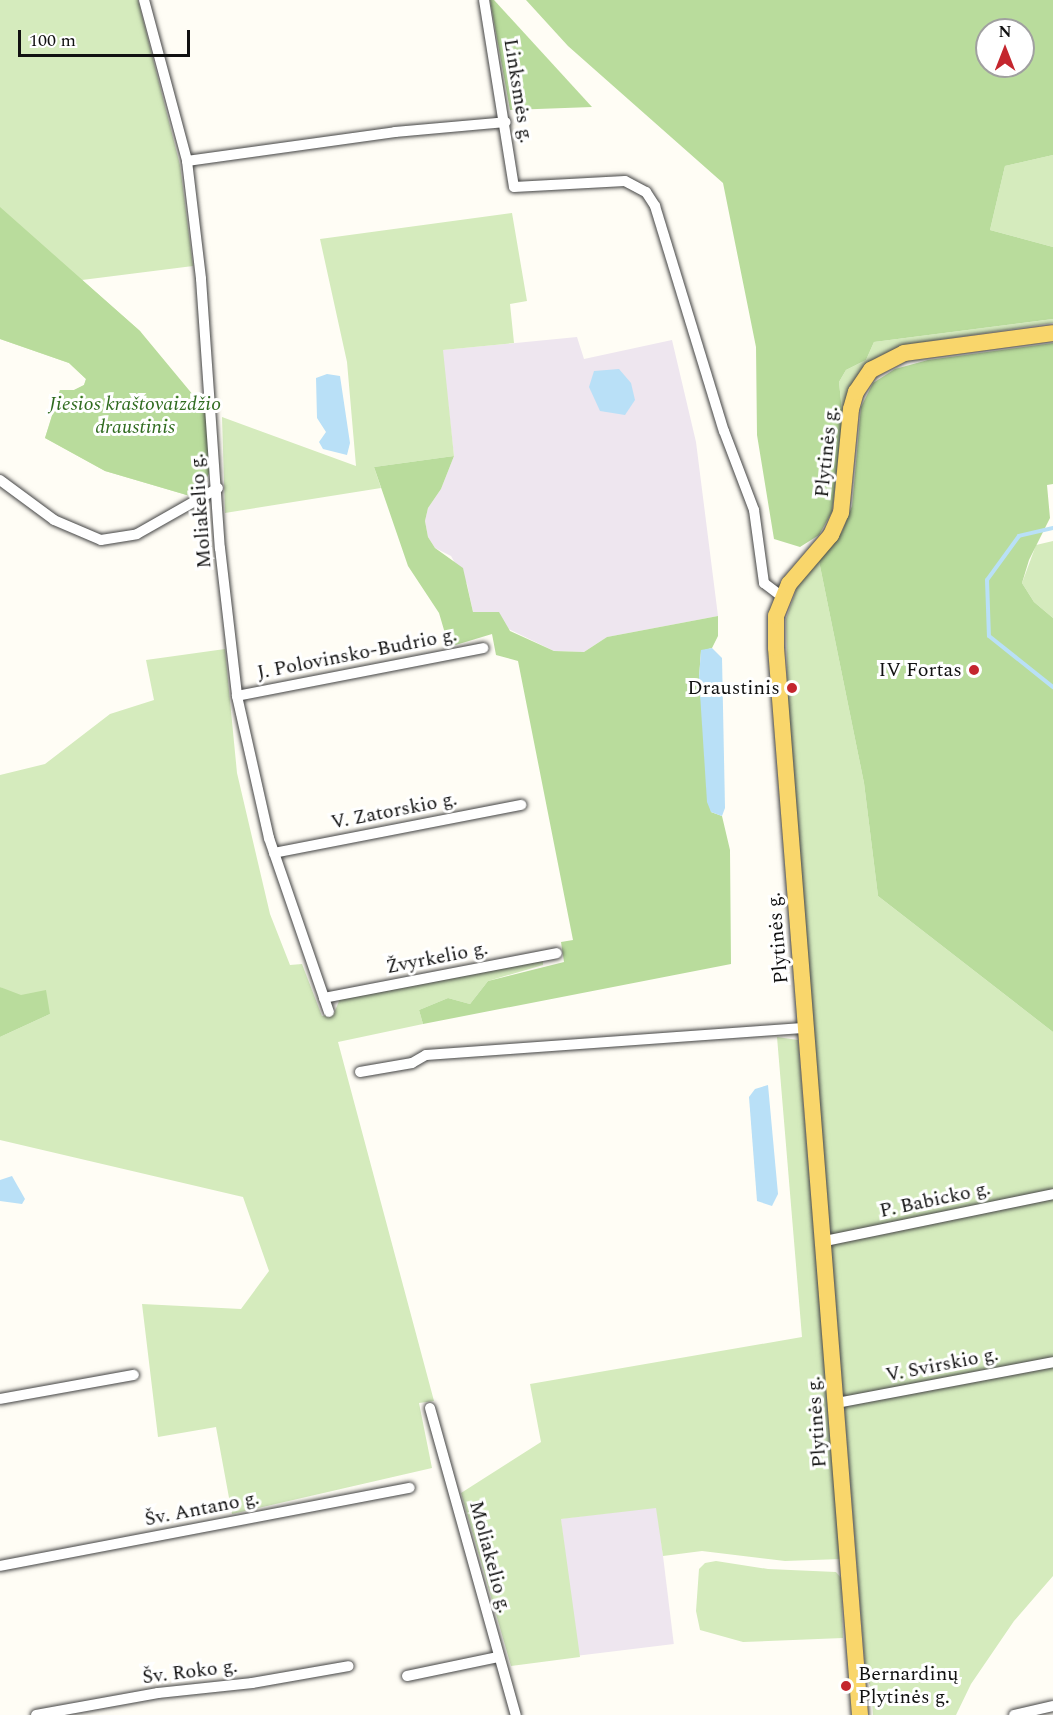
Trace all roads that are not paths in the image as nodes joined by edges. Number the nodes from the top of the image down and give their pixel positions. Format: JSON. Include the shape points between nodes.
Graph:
{"nodes":[{"id":1,"x":144,"y":0,"type":"edge"},
{"id":2,"x":484,"y":0,"type":"edge"},
{"id":3,"x":506,"y":122,"type":"junction"},
{"id":4,"x":187,"y":161,"type":"junction"},
{"id":5,"x":1053,"y":333,"type":"edge"},
{"id":6,"x":0,"y":480,"type":"edge"},
{"id":7,"x":218,"y":488,"type":"junction"},
{"id":8,"x":782,"y":596,"type":"junction"},
{"id":9,"x":483,"y":648,"type":"dead end"},
{"id":10,"x":237,"y":696,"type":"junction"},
{"id":11,"x":521,"y":805,"type":"dead end"},
{"id":12,"x":274,"y":853,"type":"junction"},
{"id":13,"x":557,"y":953,"type":"dead end"},
{"id":14,"x":324,"y":998,"type":"junction"},
{"id":15,"x":329,"y":1012,"type":"dead end"},
{"id":16,"x":806,"y":1028,"type":"junction"},
{"id":17,"x":360,"y":1072,"type":"dead end"},
{"id":18,"x":1053,"y":1194,"type":"edge"},
{"id":19,"x":825,"y":1241,"type":"junction"},
{"id":20,"x":1053,"y":1362,"type":"edge"},
{"id":21,"x":134,"y":1375,"type":"dead end"},
{"id":22,"x":0,"y":1399,"type":"edge"},
{"id":23,"x":837,"y":1403,"type":"junction"},
{"id":24,"x":430,"y":1408,"type":"dead end"},
{"id":25,"x":410,"y":1488,"type":"dead end"},
{"id":26,"x":0,"y":1566,"type":"edge"},
{"id":27,"x":498,"y":1657,"type":"junction"},
{"id":28,"x":349,"y":1666,"type":"dead end"},
{"id":29,"x":407,"y":1676,"type":"dead end"},
{"id":30,"x":1053,"y":1706,"type":"edge"},
{"id":31,"x":36,"y":1715,"type":"edge"},
{"id":32,"x":516,"y":1715,"type":"edge"},
{"id":33,"x":860,"y":1715,"type":"edge"},
{"id":34,"x":1014,"y":1715,"type":"edge"}],
"edges":[{"from":1,"to":4,"type":"street","name":"Moliakelio g."},
{"from":2,"to":3,"type":"street","name":"Linksmės g."},
{"from":3,"to":4,"type":"street","via":[[395,132]]},
{"from":3,"to":8,"type":"street","name":"Linksmės g.","via":[[514,188],[625,181],[646,192],[655,206],[724,431],[754,510],[764,583]]},
{"from":4,"to":7,"type":"street","name":"Moliakelio g."},
{"from":5,"to":8,"type":"main road","name":"Plytinės g.","via":[[904,353],[871,370],[856,392],[851,409],[842,513],[831,534]]},
{"from":6,"to":7,"type":"street","via":[[54,520],[101,540],[136,534]]},
{"from":7,"to":10,"type":"street","name":"Moliakelio g.","via":[[222,571]]},
{"from":8,"to":16,"type":"main road","name":"Plytinės g.","via":[[776,616],[776,648]]},
{"from":9,"to":10,"type":"street","name":"J. Polovinsko-Budrio g."},
{"from":10,"to":12,"type":"street","name":"Moliakelio g.","via":[[258,799]]},
{"from":11,"to":12,"type":"street","name":"V. Zatorskio g."},
{"from":12,"to":14,"type":"street","name":"Moliakelio g."},
{"from":13,"to":14,"type":"street","name":"Žvyrkelio g."},
{"from":14,"to":15,"type":"street","name":"Moliakelio g."},
{"from":16,"to":17,"type":"street","via":[[426,1055],[412,1063]]},
{"from":16,"to":19,"type":"main road","name":"Plytinės g."},
{"from":18,"to":19,"type":"street","name":"P. Babicko g."},
{"from":19,"to":23,"type":"main road","name":"Plytinės g."},
{"from":20,"to":23,"type":"street","name":"V. Svirskio g."},
{"from":21,"to":22,"type":"street"},
{"from":23,"to":33,"type":"main road","name":"Plytinės g."},
{"from":24,"to":27,"type":"street","name":"Moliakelio g."},
{"from":25,"to":26,"type":"street","name":"Šv. Antano g."},
{"from":27,"to":29,"type":"street"},
{"from":27,"to":32,"type":"street","name":"Moliakelio g."},
{"from":28,"to":31,"type":"street","name":"Šv. Roko g."},
{"from":30,"to":34,"type":"street"}]}
